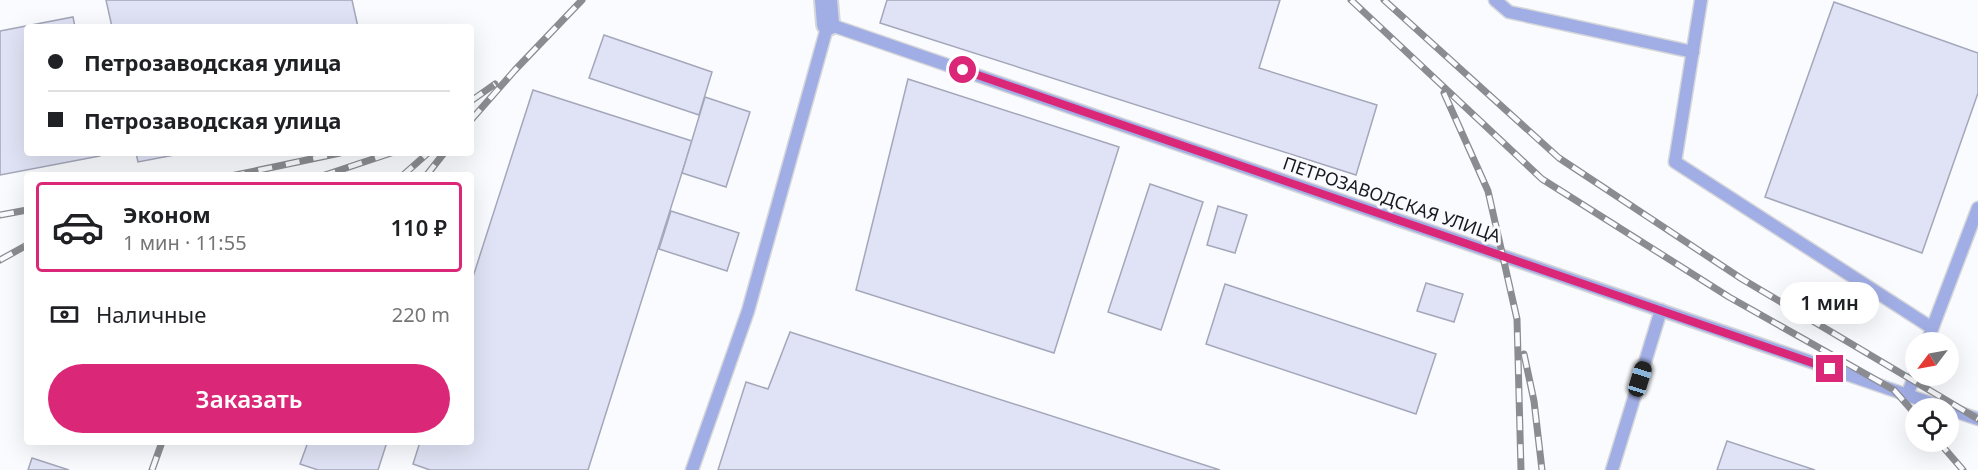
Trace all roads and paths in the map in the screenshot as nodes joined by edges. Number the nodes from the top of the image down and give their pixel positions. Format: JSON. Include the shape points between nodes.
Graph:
{"nodes":[{"id":1,"x":826,"y":0,"type":"edge"},
{"id":2,"x":1495,"y":0,"type":"edge"},
{"id":3,"x":1701,"y":0,"type":"edge"},
{"id":4,"x":828,"y":24,"type":"junction"},
{"id":5,"x":1693,"y":52,"type":"junction"},
{"id":6,"x":1978,"y":208,"type":"edge"},
{"id":7,"x":1661,"y":310,"type":"junction"},
{"id":8,"x":1932,"y":328,"type":"junction"},
{"id":9,"x":1931,"y":332,"type":"edge"},
{"id":10,"x":1911,"y":386,"type":"edge"},
{"id":11,"x":1907,"y":395,"type":"junction"},
{"id":12,"x":1915,"y":398,"type":"edge"},
{"id":13,"x":1959,"y":413,"type":"edge"},
{"id":14,"x":1978,"y":419,"type":"edge"},
{"id":15,"x":692,"y":470,"type":"edge"},
{"id":16,"x":1612,"y":470,"type":"edge"}],
"edges":[{"from":1,"to":4,"type":"street"},
{"from":2,"to":5,"type":"lane","via":[[1509,12]]},
{"from":3,"to":5,"type":"lane"},
{"from":4,"to":7,"type":"lane","name":"ПЕТРОЗАВОДСКАЯ УЛИЦА"},
{"from":4,"to":15,"type":"lane","via":[[748,311]]},
{"from":5,"to":8,"type":"lane","via":[[1675,162]]},
{"from":6,"to":8,"type":"lane"},
{"from":7,"to":11,"type":"lane","name":"ПЕТРОЗАВОДСКАЯ УЛИЦА"},
{"from":7,"to":16,"type":"lane"},
{"from":8,"to":9,"type":"lane"},
{"from":10,"to":11,"type":"lane"},
{"from":11,"to":12,"type":"lane","name":"ПЕТРОЗАВОДСКАЯ УЛИЦА"},
{"from":13,"to":14,"type":"lane","name":"ПЕТРОЗАВОДСКАЯ УЛИЦА"}]}
